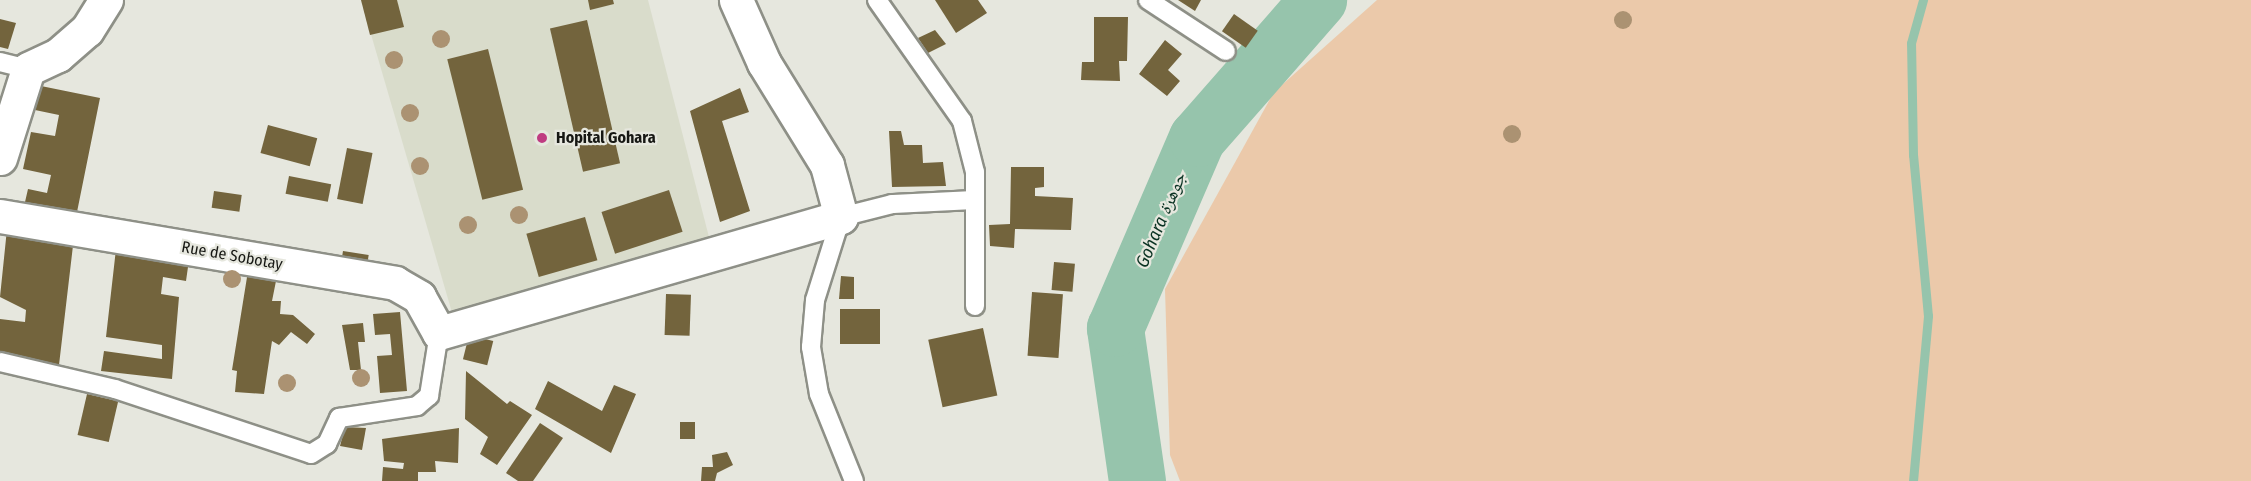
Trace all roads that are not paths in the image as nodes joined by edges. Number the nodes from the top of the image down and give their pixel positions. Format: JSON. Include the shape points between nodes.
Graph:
{"nodes":[{"id":1,"x":106,"y":0,"type":"edge"},
{"id":2,"x":736,"y":0,"type":"edge"},
{"id":3,"x":876,"y":0,"type":"edge"},
{"id":4,"x":1148,"y":0,"type":"edge"},
{"id":5,"x":1226,"y":51,"type":"dead end"},
{"id":6,"x":14,"y":66,"type":"edge"},
{"id":7,"x":0,"y":158,"type":"edge"},
{"id":8,"x":975,"y":200,"type":"junction"},
{"id":9,"x":0,"y":216,"type":"edge"},
{"id":10,"x":841,"y":217,"type":"junction"},
{"id":11,"x":975,"y":306,"type":"dead end"},
{"id":12,"x":439,"y":333,"type":"junction"},
{"id":13,"x":0,"y":362,"type":"edge"},
{"id":14,"x":854,"y":481,"type":"edge"}],
"edges":[{"from":1,"to":6,"type":"street","via":[[87,30],[58,56]]},
{"from":2,"to":10,"type":"street","via":[[764,63],[827,165]]},
{"from":3,"to":8,"type":"lane","via":[[962,121]]},
{"from":4,"to":5,"type":"lane"},
{"from":6,"to":7,"type":"street"},
{"from":8,"to":10,"type":"lane","via":[[892,204]]},
{"from":8,"to":11,"type":"lane"},
{"from":9,"to":12,"type":"street","name":"Rue de Sobotay","via":[[395,283],[419,297]]},
{"from":10,"to":12,"type":"street"},
{"from":10,"to":14,"type":"lane","via":[[815,300],[811,347],[819,394]]},
{"from":12,"to":13,"type":"lane","via":[[429,396],[417,406],[339,418],[327,444],[311,454],[115,388]]}]}
